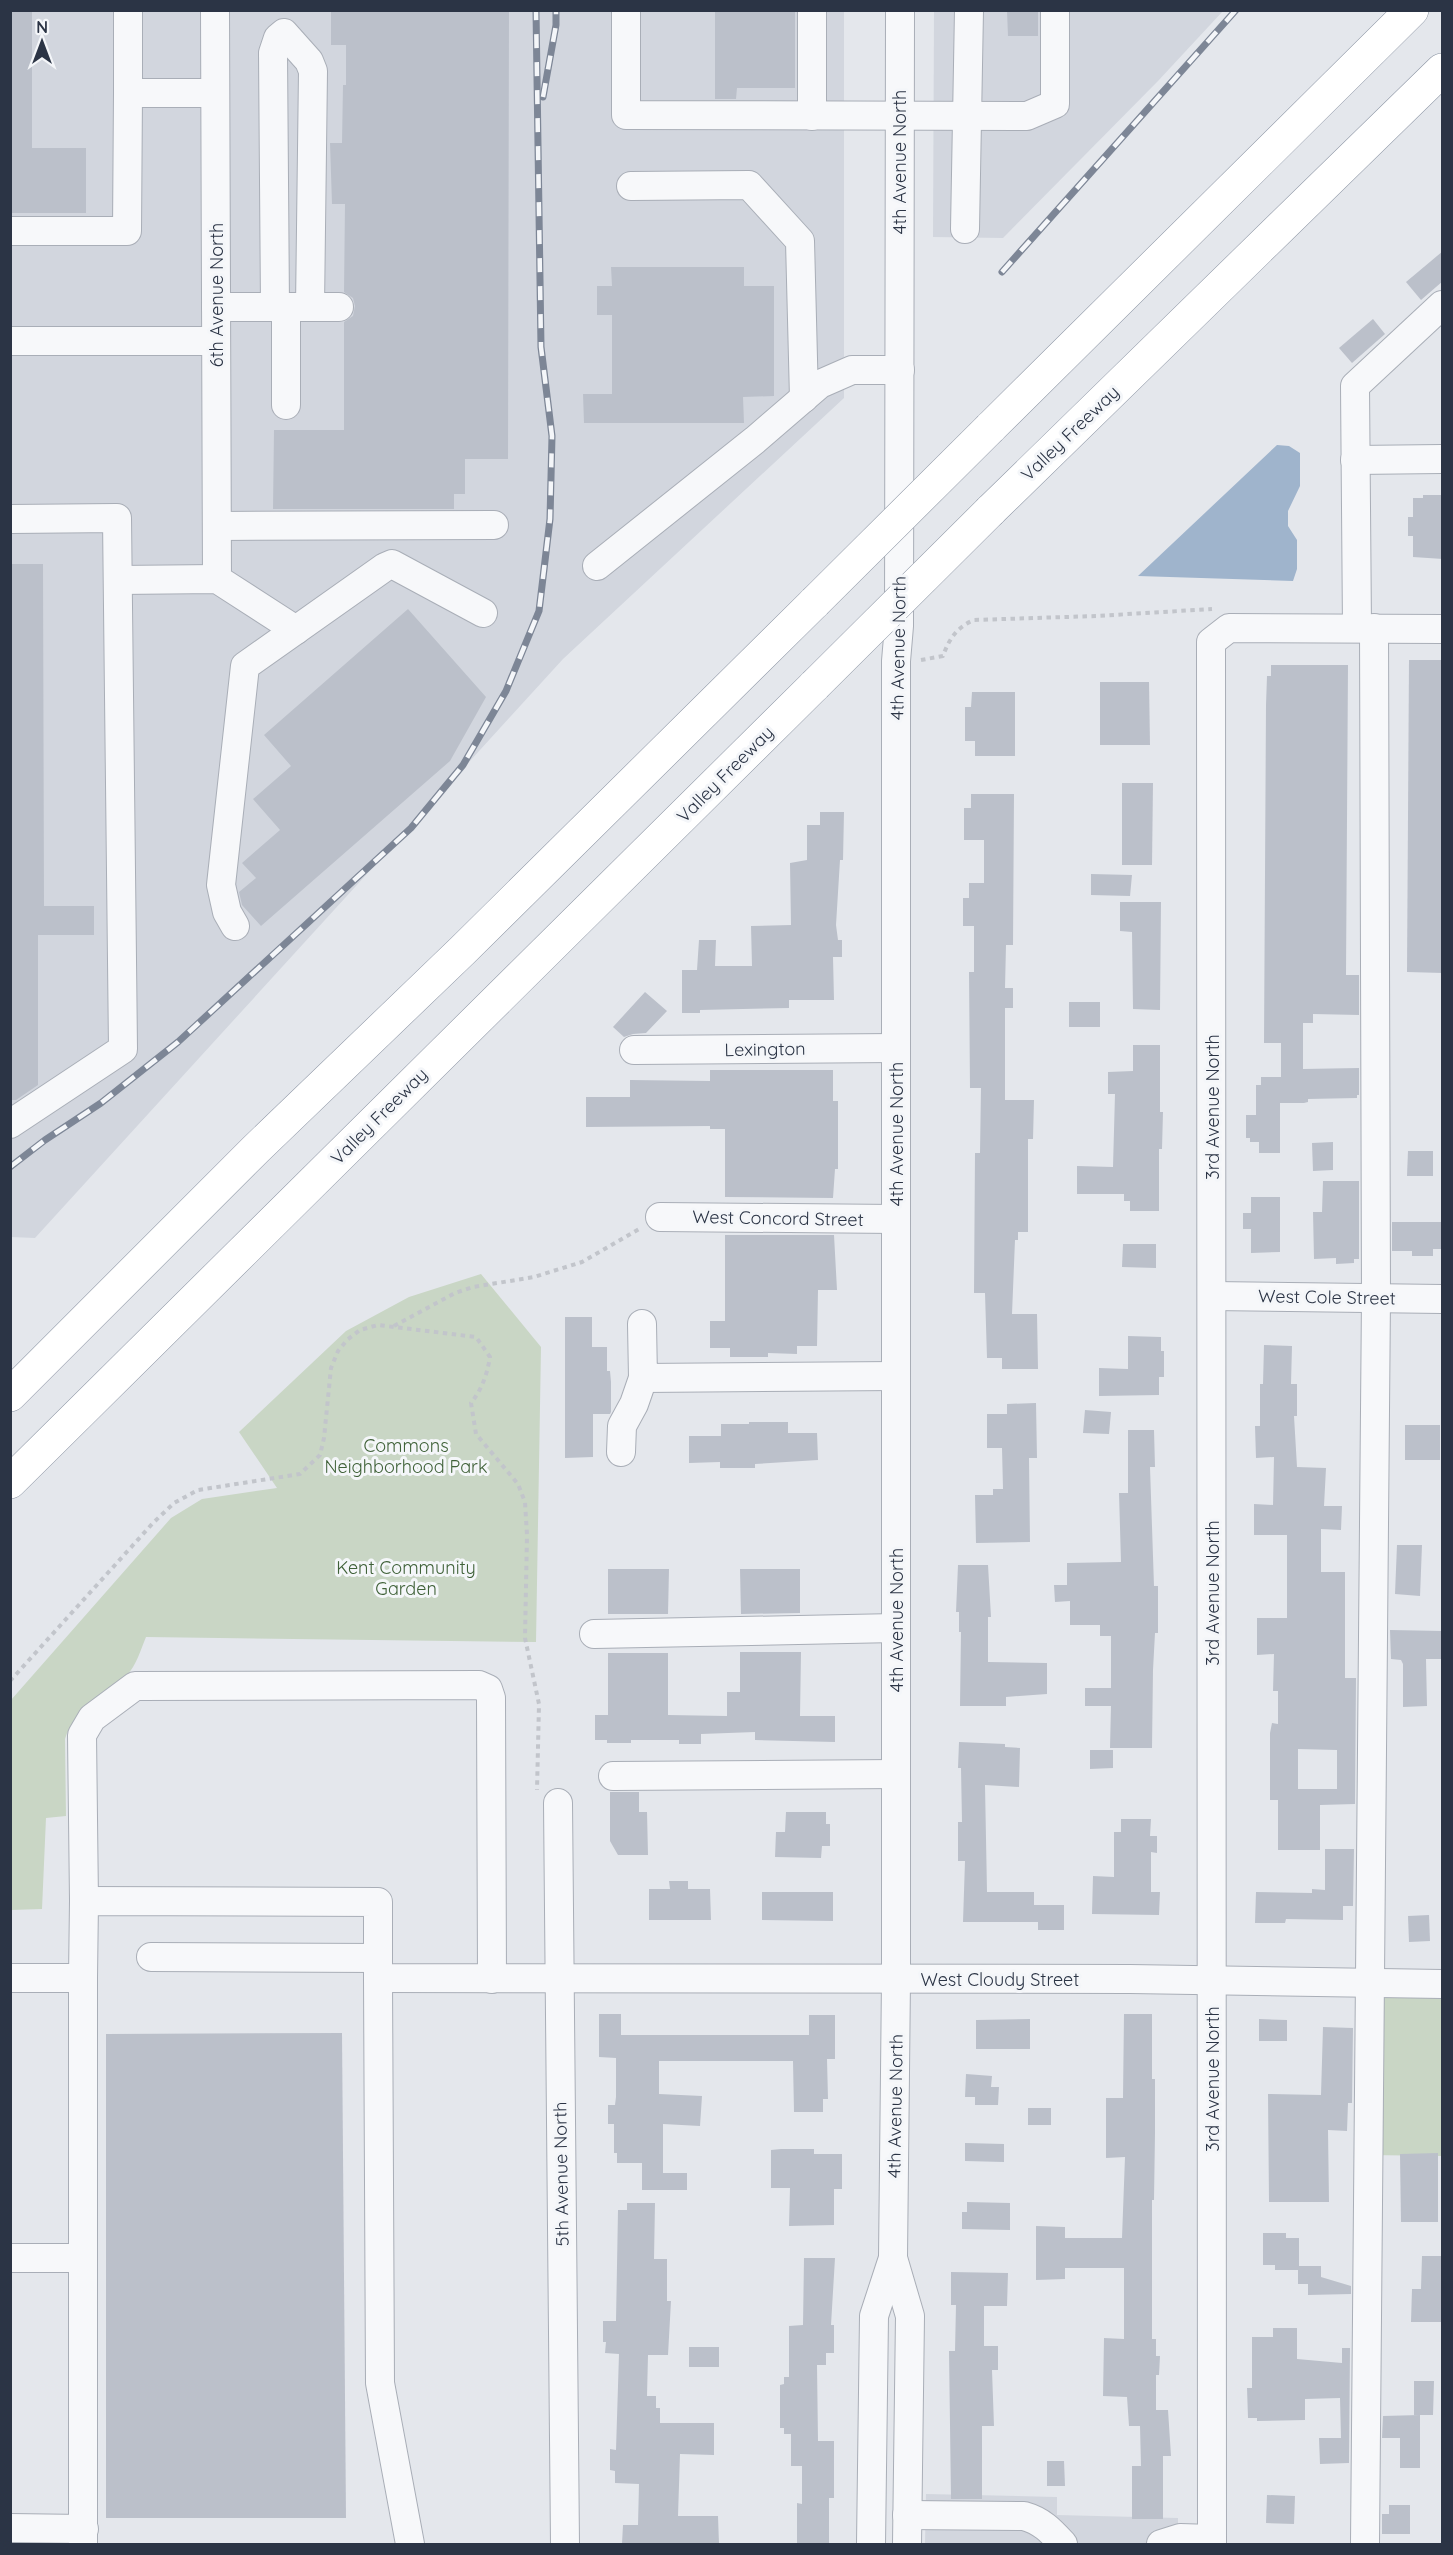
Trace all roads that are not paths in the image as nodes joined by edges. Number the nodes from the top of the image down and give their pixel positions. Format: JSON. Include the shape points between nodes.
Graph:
{"nodes":[{"id":1,"x":128,"y":10,"type":"edge"},
{"id":2,"x":215,"y":10,"type":"edge"},
{"id":3,"x":626,"y":10,"type":"edge"},
{"id":4,"x":812,"y":10,"type":"edge"},
{"id":5,"x":900,"y":10,"type":"edge"},
{"id":6,"x":969,"y":10,"type":"edge"},
{"id":7,"x":1055,"y":10,"type":"edge"},
{"id":8,"x":1412,"y":10,"type":"edge"},
{"id":9,"x":284,"y":22,"type":"edge"},
{"id":10,"x":1443,"y":70,"type":"edge"},
{"id":11,"x":128,"y":93,"type":"junction"},
{"id":12,"x":215,"y":93,"type":"junction"},
{"id":13,"x":812,"y":116,"type":"junction"},
{"id":14,"x":899,"y":116,"type":"junction"},
{"id":15,"x":967,"y":117,"type":"junction"},
{"id":16,"x":631,"y":186,"type":"dead end"},
{"id":17,"x":965,"y":229,"type":"dead end"},
{"id":18,"x":10,"y":231,"type":"edge"},
{"id":19,"x":1443,"y":305,"type":"edge"},
{"id":20,"x":216,"y":307,"type":"junction"},
{"id":21,"x":290,"y":307,"type":"junction"},
{"id":22,"x":339,"y":307,"type":"dead end"},
{"id":23,"x":10,"y":341,"type":"edge"},
{"id":24,"x":216,"y":341,"type":"junction"},
{"id":25,"x":900,"y":370,"type":"junction"},
{"id":26,"x":804,"y":398,"type":"junction"},
{"id":27,"x":286,"y":405,"type":"dead end"},
{"id":28,"x":1443,"y":459,"type":"edge"},
{"id":29,"x":1355,"y":460,"type":"junction"},
{"id":30,"x":10,"y":519,"type":"edge"},
{"id":31,"x":494,"y":525,"type":"dead end"},
{"id":32,"x":217,"y":526,"type":"junction"},
{"id":33,"x":597,"y":566,"type":"dead end"},
{"id":34,"x":217,"y":579,"type":"junction"},
{"id":35,"x":118,"y":580,"type":"junction"},
{"id":36,"x":483,"y":613,"type":"dead end"},
{"id":37,"x":1365,"y":628,"type":"junction"},
{"id":38,"x":1443,"y":629,"type":"edge"},
{"id":39,"x":296,"y":630,"type":"junction"},
{"id":40,"x":235,"y":926,"type":"dead end"},
{"id":41,"x":896,"y":1048,"type":"junction"},
{"id":42,"x":634,"y":1050,"type":"dead end"},
{"id":43,"x":10,"y":1124,"type":"edge"},
{"id":44,"x":660,"y":1216,"type":"road end"},
{"id":45,"x":896,"y":1219,"type":"junction"},
{"id":46,"x":1212,"y":1296,"type":"junction"},
{"id":47,"x":1376,"y":1297,"type":"junction"},
{"id":48,"x":1443,"y":1299,"type":"edge"},
{"id":49,"x":642,"y":1324,"type":"dead end"},
{"id":50,"x":896,"y":1376,"type":"junction"},
{"id":51,"x":643,"y":1378,"type":"junction"},
{"id":52,"x":10,"y":1395,"type":"edge"},
{"id":53,"x":621,"y":1452,"type":"dead end"},
{"id":54,"x":10,"y":1482,"type":"edge"},
{"id":55,"x":896,"y":1628,"type":"junction"},
{"id":56,"x":594,"y":1634,"type":"dead end"},
{"id":57,"x":896,"y":1774,"type":"junction"},
{"id":58,"x":613,"y":1776,"type":"dead end"},
{"id":59,"x":558,"y":1803,"type":"road end"},
{"id":60,"x":84,"y":1901,"type":"junction"},
{"id":61,"x":151,"y":1957,"type":"dead end"},
{"id":62,"x":378,"y":1968,"type":"junction"},
{"id":63,"x":10,"y":1977,"type":"edge"},
{"id":64,"x":83,"y":1978,"type":"junction"},
{"id":65,"x":492,"y":1979,"type":"junction"},
{"id":66,"x":558,"y":1979,"type":"junction"},
{"id":67,"x":896,"y":1979,"type":"junction"},
{"id":68,"x":1212,"y":1980,"type":"junction"},
{"id":69,"x":1371,"y":1984,"type":"junction"},
{"id":70,"x":1443,"y":1984,"type":"edge"},
{"id":71,"x":10,"y":2258,"type":"edge"},
{"id":72,"x":83,"y":2258,"type":"junction"},
{"id":73,"x":893,"y":2258,"type":"junction"},
{"id":74,"x":907,"y":2515,"type":"junction"},
{"id":75,"x":10,"y":2528,"type":"edge"},
{"id":76,"x":83,"y":2537,"type":"edge"},
{"id":77,"x":1212,"y":2542,"type":"edge"},
{"id":78,"x":1060,"y":2543,"type":"edge"},
{"id":79,"x":410,"y":2544,"type":"edge"},
{"id":80,"x":565,"y":2544,"type":"edge"},
{"id":81,"x":871,"y":2544,"type":"edge"},
{"id":82,"x":907,"y":2544,"type":"edge"},
{"id":83,"x":1161,"y":2544,"type":"edge"},
{"id":84,"x":1365,"y":2544,"type":"edge"}],
"edges":[{"from":1,"to":11,"type":"street"},
{"from":2,"to":12,"type":"street","name":"6th Avenue North"},
{"from":3,"to":13,"type":"street","via":[[626,115]]},
{"from":4,"to":13,"type":"street"},
{"from":5,"to":14,"type":"street","name":"4th Avenue North"},
{"from":6,"to":15,"type":"street"},
{"from":7,"to":15,"type":"street","via":[[1055,104],[1027,116]]},
{"from":8,"to":52,"type":"highway","bridge":true},
{"from":9,"to":21,"type":"street","via":[[273,53]]},
{"from":9,"to":21,"type":"street","via":[[313,71]]},
{"from":10,"to":54,"type":"highway","name":"Valley Freeway","bridge":true,"via":[[990,511]]},
{"from":11,"to":12,"type":"street"},
{"from":11,"to":18,"type":"street","via":[[128,231]]},
{"from":12,"to":20,"type":"street","name":"6th Avenue North"},
{"from":13,"to":14,"type":"street"},
{"from":14,"to":15,"type":"street"},
{"from":14,"to":25,"type":"street","name":"4th Avenue North"},
{"from":15,"to":17,"type":"street"},
{"from":16,"to":26,"type":"street","via":[[749,185],[800,241]]},
{"from":19,"to":29,"type":"street","via":[[1355,386]]},
{"from":20,"to":21,"type":"street"},
{"from":20,"to":24,"type":"street","name":"6th Avenue North"},
{"from":21,"to":22,"type":"street"},
{"from":21,"to":27,"type":"street"},
{"from":23,"to":24,"type":"street"},
{"from":24,"to":32,"type":"street","name":"6th Avenue North"},
{"from":25,"to":26,"type":"street","via":[[852,370],[820,384]]},
{"from":25,"to":41,"type":"street","name":"4th Avenue North"},
{"from":26,"to":33,"type":"street"},
{"from":28,"to":29,"type":"street"},
{"from":29,"to":37,"type":"street"},
{"from":30,"to":35,"type":"street","via":[[117,518]]},
{"from":31,"to":32,"type":"street"},
{"from":32,"to":34,"type":"street","name":"6th Avenue North"},
{"from":34,"to":35,"type":"street"},
{"from":34,"to":39,"type":"street"},
{"from":35,"to":43,"type":"street","via":[[123,1049]]},
{"from":36,"to":39,"type":"street","via":[[392,564]]},
{"from":37,"to":38,"type":"street"},
{"from":37,"to":46,"type":"street","name":"3rd Avenue North","via":[[1229,628],[1211,642]]},
{"from":37,"to":47,"type":"street"},
{"from":39,"to":40,"type":"street","via":[[245,666],[221,885],[227,912]]},
{"from":41,"to":42,"type":"street","name":"Lexington"},
{"from":41,"to":45,"type":"street","name":"4th Avenue North"},
{"from":44,"to":45,"type":"street","name":"West Concord Street"},
{"from":45,"to":50,"type":"street","name":"4th Avenue North"},
{"from":46,"to":47,"type":"street","name":"West Cole Street"},
{"from":46,"to":68,"type":"street","name":"3rd Avenue North"},
{"from":47,"to":48,"type":"street","name":"West Cole Street"},
{"from":47,"to":69,"type":"street"},
{"from":49,"to":51,"type":"street"},
{"from":50,"to":51,"type":"street"},
{"from":50,"to":55,"type":"street","name":"4th Avenue North"},
{"from":51,"to":53,"type":"street","via":[[622,1426]]},
{"from":55,"to":56,"type":"street"},
{"from":55,"to":57,"type":"street","name":"4th Avenue North"},
{"from":57,"to":58,"type":"street"},
{"from":57,"to":67,"type":"street","name":"4th Avenue North"},
{"from":59,"to":66,"type":"street","name":"5th Avenue North"},
{"from":60,"to":62,"type":"street","via":[[378,1902]]},
{"from":60,"to":64,"type":"street"},
{"from":60,"to":65,"type":"street","via":[[82,1735],[92,1718],[135,1686],[479,1685],[488,1689],[491,1698]]},
{"from":61,"to":62,"type":"street","name":"West Cloudy Street"},
{"from":62,"to":65,"type":"street","name":"West Cloudy Street"},
{"from":62,"to":79,"type":"street","via":[[380,2384]]},
{"from":63,"to":64,"type":"street"},
{"from":64,"to":72,"type":"street"},
{"from":65,"to":66,"type":"street","name":"West Cloudy Street"},
{"from":66,"to":67,"type":"street","name":"West Cloudy Street"},
{"from":66,"to":80,"type":"street","name":"5th Avenue North"},
{"from":67,"to":68,"type":"street","name":"West Cloudy Street"},
{"from":67,"to":73,"type":"street","name":"4th Avenue North"},
{"from":68,"to":69,"type":"street","name":"West Cloudy Street"},
{"from":68,"to":77,"type":"street","name":"3rd Avenue North"},
{"from":69,"to":70,"type":"street","name":"West Cloudy Street"},
{"from":69,"to":84,"type":"street"},
{"from":71,"to":72,"type":"street"},
{"from":72,"to":76,"type":"street"},
{"from":73,"to":74,"type":"street","name":"4th Avenue North","via":[[910,2316]]},
{"from":73,"to":81,"type":"street","name":"4th Avenue North","via":[[874,2316]]},
{"from":74,"to":78,"type":"street","via":[[1024,2516],[1036,2520]]},
{"from":74,"to":82,"type":"street","name":"4th Avenue North"},
{"from":75,"to":76,"type":"street"},
{"from":77,"to":83,"type":"street","via":[[1180,2538]]}]}
